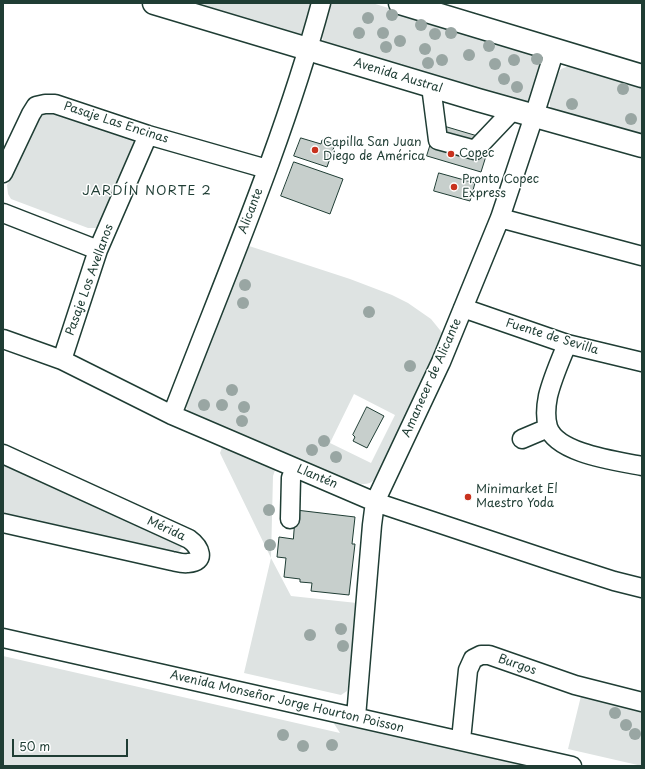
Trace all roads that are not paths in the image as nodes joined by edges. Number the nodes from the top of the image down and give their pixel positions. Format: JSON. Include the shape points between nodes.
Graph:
{"nodes":[{"id":1,"x":154,"y":3,"type":"edge"},
{"id":2,"x":321,"y":3,"type":"edge"},
{"id":3,"x":400,"y":3,"type":"edge"},
{"id":4,"x":308,"y":48,"type":"junction"},
{"id":5,"x":555,"y":49,"type":"junction"},
{"id":6,"x":642,"y":76,"type":"edge"},
{"id":7,"x":431,"y":86,"type":"junction"},
{"id":8,"x":513,"y":110,"type":"junction"},
{"id":9,"x":534,"y":116,"type":"junction"},
{"id":10,"x":148,"y":135,"type":"junction"},
{"id":11,"x":642,"y":146,"type":"edge"},
{"id":12,"x":267,"y":169,"type":"junction"},
{"id":13,"x":3,"y":173,"type":"edge"},
{"id":14,"x":3,"y":213,"type":"edge"},
{"id":15,"x":500,"y":218,"type":"junction"},
{"id":16,"x":98,"y":250,"type":"junction"},
{"id":17,"x":642,"y":256,"type":"edge"},
{"id":18,"x":463,"y":308,"type":"junction"},
{"id":19,"x":3,"y":338,"type":"edge"},
{"id":20,"x":566,"y":344,"type":"junction"},
{"id":21,"x":62,"y":360,"type":"junction"},
{"id":22,"x":642,"y":362,"type":"edge"},
{"id":23,"x":172,"y":415,"type":"junction"},
{"id":24,"x":548,"y":428,"type":"junction"},
{"id":25,"x":522,"y":439,"type":"dead end"},
{"id":26,"x":3,"y":454,"type":"edge"},
{"id":27,"x":642,"y":466,"type":"edge"},
{"id":28,"x":295,"y":468,"type":"junction"},
{"id":29,"x":375,"y":502,"type":"junction"},
{"id":30,"x":290,"y":519,"type":"dead end"},
{"id":31,"x":3,"y":523,"type":"edge"},
{"id":32,"x":642,"y":588,"type":"edge"},
{"id":33,"x":3,"y":638,"type":"edge"},
{"id":34,"x":642,"y":702,"type":"edge"},
{"id":35,"x":356,"y":717,"type":"junction"},
{"id":36,"x":461,"y":740,"type":"junction"},
{"id":37,"x":572,"y":766,"type":"edge"}],
"edges":[{"from":1,"to":4,"type":"main road","name":"Avenida Austral"},
{"from":2,"to":4,"type":"street","name":"Alicante"},
{"from":3,"to":5,"type":"main road"},
{"from":4,"to":7,"type":"main road","name":"Avenida Austral"},
{"from":4,"to":12,"type":"street","name":"Alicante"},
{"from":5,"to":6,"type":"main road"},
{"from":5,"to":9,"type":"street","name":"Amanecer de Alicante"},
{"from":7,"to":8,"type":"main road","name":"Avenida Austral"},
{"from":7,"to":8,"type":"street","via":[[438,140],[475,150]]},
{"from":8,"to":9,"type":"main road","name":"Avenida Austral"},
{"from":9,"to":11,"type":"main road","name":"Avenida Austral"},
{"from":9,"to":15,"type":"street","name":"Amanecer de Alicante"},
{"from":10,"to":12,"type":"street","name":"Pasaje Las Encinas"},
{"from":10,"to":13,"type":"street","name":"Pasaje Las Encinas","via":[[56,104],[36,106]]},
{"from":10,"to":16,"type":"street","name":"Pasaje Los Avellanos"},
{"from":12,"to":23,"type":"street","name":"Alicante"},
{"from":14,"to":16,"type":"street"},
{"from":15,"to":17,"type":"street"},
{"from":15,"to":18,"type":"street","name":"Amanecer de Alicante"},
{"from":16,"to":21,"type":"street","name":"Pasaje Los Avellanos"},
{"from":18,"to":20,"type":"street","name":"Fuente de Sevilla"},
{"from":18,"to":29,"type":"street","name":"Amanecer de Alicante","via":[[441,362]]},
{"from":19,"to":21,"type":"street","name":"Llantén"},
{"from":20,"to":22,"type":"street","name":"Fuente de Sevilla"},
{"from":20,"to":24,"type":"street","via":[[548,396]]},
{"from":21,"to":23,"type":"street","name":"Llantén"},
{"from":23,"to":28,"type":"street","name":"Llantén"},
{"from":24,"to":25,"type":"street"},
{"from":24,"to":27,"type":"street","via":[[556,439],[572,449]]},
{"from":26,"to":31,"type":"street","name":"Mérida","via":[[189,539],[201,553],[196,561],[172,561]]},
{"from":28,"to":29,"type":"street","name":"Llantén"},
{"from":28,"to":30,"type":"street","via":[[291,478]]},
{"from":29,"to":32,"type":"street","name":"Llantén"},
{"from":29,"to":35,"type":"street","name":"Amanecer de Alicante"},
{"from":33,"to":35,"type":"street","name":"Avenida Monseñor Jorge Hourton Poisson"},
{"from":34,"to":36,"type":"street","name":"Burgos","via":[[575,685],[489,655],[481,655],[473,658],[468,670]]},
{"from":35,"to":36,"type":"street","name":"Avenida Monseñor Jorge Hourton Poisson"},
{"from":36,"to":37,"type":"street","name":"Avenida Monseñor Jorge Hourton Poisson"}]}
